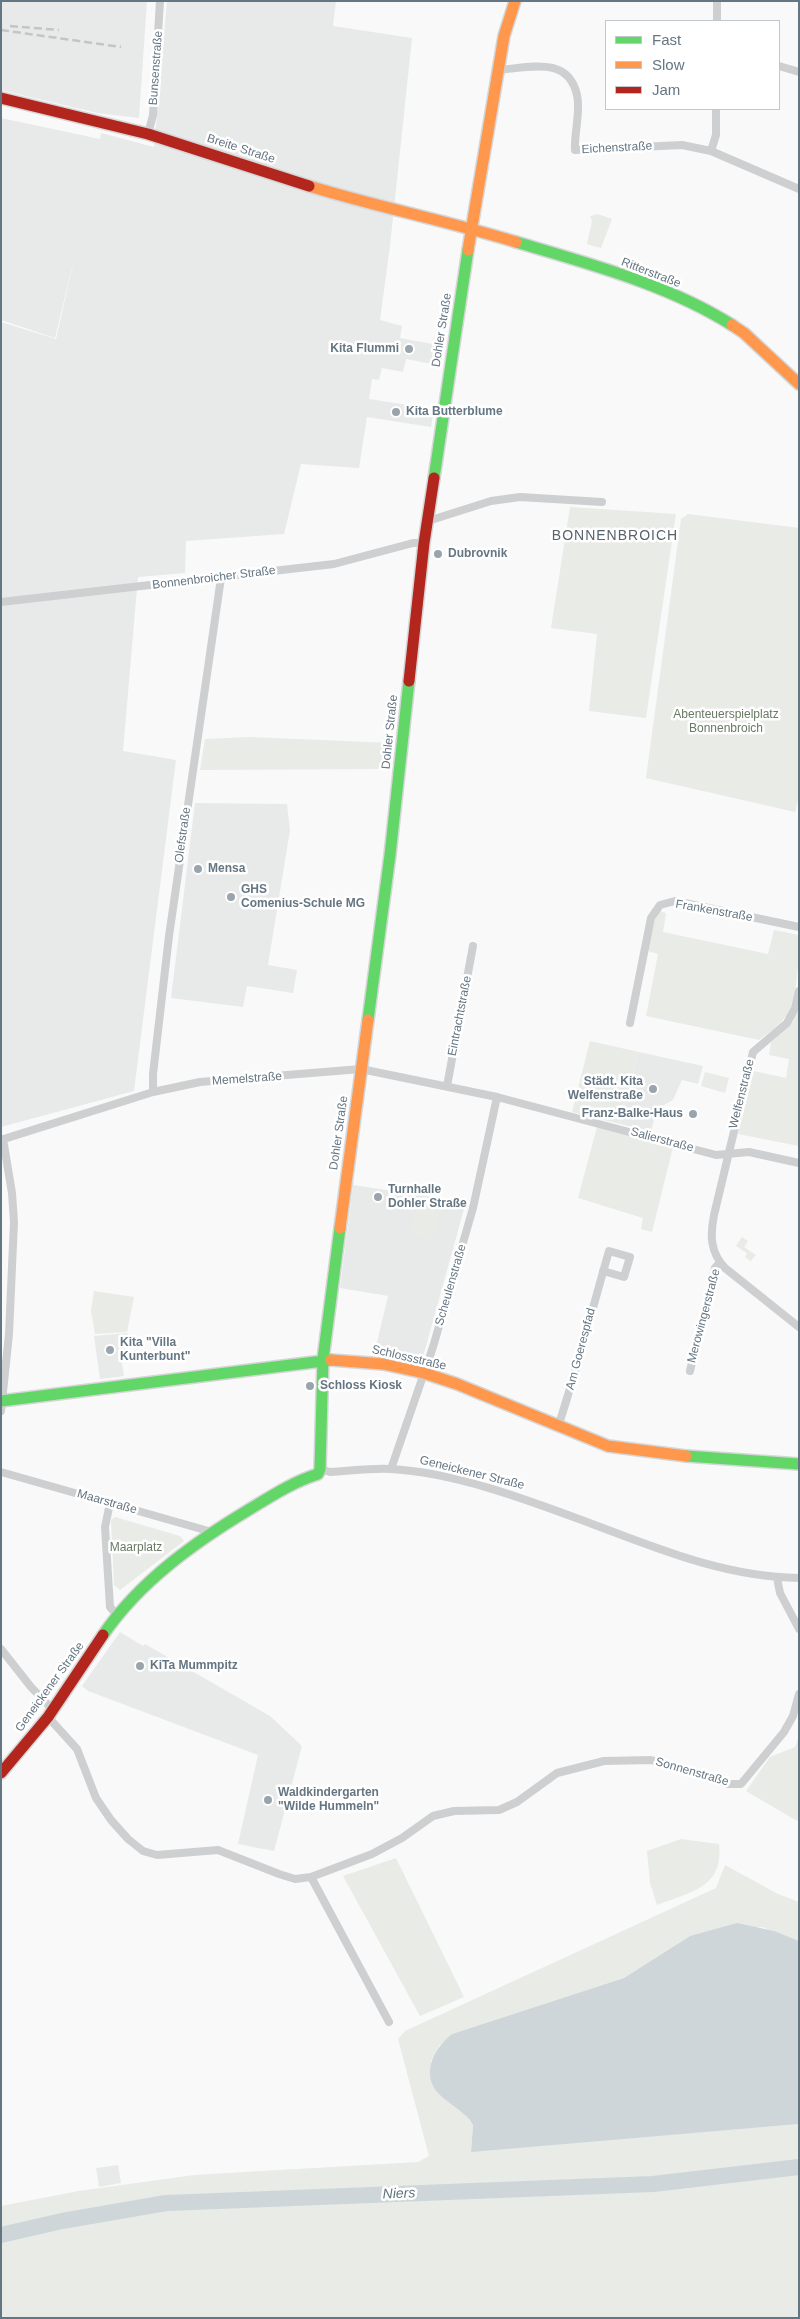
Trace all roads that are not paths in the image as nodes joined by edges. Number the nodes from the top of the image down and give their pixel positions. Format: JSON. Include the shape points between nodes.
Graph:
{"nodes":[{"id":1,"x":160,"y":1,"type":"edge"},
{"id":2,"x":515,"y":1,"type":"edge"},
{"id":3,"x":717,"y":1,"type":"edge"},
{"id":4,"x":717,"y":20,"type":"edge"},
{"id":5,"x":780,"y":66,"type":"edge"},
{"id":6,"x":498,"y":70,"type":"junction"},
{"id":7,"x":799,"y":72,"type":"edge"},
{"id":8,"x":1,"y":98,"type":"edge"},
{"id":9,"x":716,"y":110,"type":"edge"},
{"id":10,"x":148,"y":134,"type":"junction"},
{"id":11,"x":711,"y":151,"type":"junction"},
{"id":12,"x":799,"y":189,"type":"edge"},
{"id":13,"x":472,"y":228,"type":"junction"},
{"id":14,"x":799,"y":384,"type":"edge"},
{"id":15,"x":602,"y":502,"type":"dead end"},
{"id":16,"x":428,"y":521,"type":"junction"},
{"id":17,"x":424,"y":543,"type":"junction"},
{"id":18,"x":221,"y":578,"type":"junction"},
{"id":19,"x":1,"y":602,"type":"edge"},
{"id":20,"x":799,"y":927,"type":"edge"},
{"id":21,"x":473,"y":946,"type":"dead end"},
{"id":22,"x":799,"y":991,"type":"edge"},
{"id":23,"x":630,"y":1023,"type":"dead end"},
{"id":24,"x":362,"y":1069,"type":"junction"},
{"id":25,"x":447,"y":1086,"type":"junction"},
{"id":26,"x":153,"y":1092,"type":"junction"},
{"id":27,"x":497,"y":1097,"type":"junction"},
{"id":28,"x":2,"y":1140,"type":"edge"},
{"id":29,"x":728,"y":1155,"type":"junction"},
{"id":30,"x":799,"y":1163,"type":"edge"},
{"id":31,"x":720,"y":1262,"type":"junction"},
{"id":32,"x":603,"y":1271,"type":"dead end"},
{"id":33,"x":799,"y":1326,"type":"edge"},
{"id":34,"x":323,"y":1359,"type":"junction"},
{"id":35,"x":690,"y":1371,"type":"dead end"},
{"id":36,"x":424,"y":1373,"type":"junction"},
{"id":37,"x":2,"y":1404,"type":"edge"},
{"id":38,"x":558,"y":1427,"type":"junction"},
{"id":39,"x":799,"y":1464,"type":"edge"},
{"id":40,"x":320,"y":1469,"type":"junction"},
{"id":41,"x":391,"y":1469,"type":"junction"},
{"id":42,"x":1,"y":1472,"type":"edge"},
{"id":43,"x":110,"y":1503,"type":"junction"},
{"id":44,"x":212,"y":1532,"type":"junction"},
{"id":45,"x":777,"y":1578,"type":"junction"},
{"id":46,"x":799,"y":1578,"type":"edge"},
{"id":47,"x":117,"y":1615,"type":"junction"},
{"id":48,"x":799,"y":1629,"type":"edge"},
{"id":49,"x":1,"y":1649,"type":"edge"},
{"id":50,"x":799,"y":1694,"type":"edge"},
{"id":51,"x":51,"y":1713,"type":"junction"},
{"id":52,"x":1,"y":1773,"type":"edge"},
{"id":53,"x":311,"y":1877,"type":"junction"},
{"id":54,"x":389,"y":2022,"type":"dead end"}],
"edges":[{"from":1,"to":10,"type":"street","name":"Bunsenstraße","via":[[153,115]]},
{"from":2,"to":6,"type":"main road","name":"Dohler Straße"},
{"from":3,"to":4,"type":"street"},
{"from":5,"to":7,"type":"street"},
{"from":6,"to":11,"type":"street","name":"Eichenstraße","via":[[534,66],[558,68],[566,73],[577,95],[575,150],[682,145]]},
{"from":6,"to":13,"type":"main road","name":"Dohler Straße"},
{"from":8,"to":10,"type":"main road","name":"Breite Straße"},
{"from":9,"to":11,"type":"street","via":[[716,135]]},
{"from":10,"to":13,"type":"main road","name":"Breite Straße","via":[[342,196]]},
{"from":11,"to":12,"type":"street","name":"Eichenstraße"},
{"from":13,"to":14,"type":"main road","name":"Ritterstraße","via":[[588,264],[669,293],[714,314],[744,333]]},
{"from":13,"to":16,"type":"main road","name":"Dohler Straße"},
{"from":15,"to":16,"type":"street","via":[[520,497],[491,501]]},
{"from":16,"to":17,"type":"main road","name":"Dohler Straße"},
{"from":17,"to":18,"type":"street","name":"Bonnenbroicher Straße","via":[[334,564]]},
{"from":17,"to":24,"type":"main road","name":"Dohler Straße","via":[[391,845]]},
{"from":18,"to":19,"type":"street","name":"Bonnenbroicher Straße"},
{"from":18,"to":26,"type":"street","name":"Olefstraße","via":[[169,936]]},
{"from":20,"to":23,"type":"street","name":"Frankenstraße","via":[[675,902],[660,905],[651,918]]},
{"from":21,"to":25,"type":"street","name":"Eintrachtstraße"},
{"from":22,"to":29,"type":"street","name":"Welfenstraße","via":[[787,1023],[753,1052]]},
{"from":24,"to":25,"type":"street","name":"Memelstraße"},
{"from":24,"to":26,"type":"street","name":"Memelstraße","via":[[200,1082]]},
{"from":24,"to":34,"type":"main road","name":"Dohler Straße"},
{"from":25,"to":27,"type":"street","name":"Memelstraße"},
{"from":26,"to":28,"type":"street","name":"Memelstraße"},
{"from":27,"to":29,"type":"street","name":"Salierstraße","via":[[716,1155]]},
{"from":27,"to":36,"type":"street","name":"Scheulenstraße","via":[[473,1208]]},
{"from":28,"to":37,"type":"street","via":[[14,1222]]},
{"from":29,"to":30,"type":"street","name":"Salierstraße","via":[[749,1152]]},
{"from":29,"to":31,"type":"street","name":"Merowingerstraße","via":[[712,1226],[712,1242]]},
{"from":31,"to":33,"type":"street","name":"Merowingerstraße"},
{"from":31,"to":35,"type":"street","name":"Merowingerstraße","via":[[715,1268]]},
{"from":32,"to":38,"type":"street","name":"Am Goerespfad"},
{"from":34,"to":36,"type":"main road","name":"Schlossstraße","via":[[383,1364]]},
{"from":34,"to":37,"type":"main road","name":"Schlossstraße"},
{"from":34,"to":40,"type":"main road","name":"Dohler Straße"},
{"from":36,"to":38,"type":"main road","name":"Schlossstraße"},
{"from":36,"to":41,"type":"street","name":"Scheulenstraße"},
{"from":38,"to":39,"type":"main road","name":"Schlossstraße","via":[[608,1446]]},
{"from":40,"to":41,"type":"street","name":"Geneickener Straße","via":[[330,1472]]},
{"from":40,"to":44,"type":"main road","name":"Geneickener Straße","via":[[318,1474],[295,1481]]},
{"from":41,"to":45,"type":"street","name":"Geneickener Straße","via":[[480,1486],[703,1564]]},
{"from":42,"to":43,"type":"street","name":"Maarstraße"},
{"from":43,"to":44,"type":"street","name":"Maarstraße"},
{"from":43,"to":47,"type":"street","via":[[105,1526],[110,1607]]},
{"from":44,"to":47,"type":"main road","name":"Geneickener Straße","via":[[142,1588]]},
{"from":45,"to":46,"type":"street","name":"Geneickener Straße"},
{"from":45,"to":48,"type":"street","via":[[780,1593]]},
{"from":47,"to":51,"type":"main road","name":"Geneickener Straße"},
{"from":49,"to":51,"type":"street","name":"Sonnenstraße"},
{"from":50,"to":53,"type":"street","name":"Sonnenstraße","via":[[784,1732],[741,1784],[728,1784],[651,1760],[604,1761],[557,1773],[517,1802],[499,1810],[454,1811],[433,1816],[372,1854]]},
{"from":51,"to":52,"type":"main road","name":"Geneickener Straße"},
{"from":51,"to":53,"type":"street","name":"Sonnenstraße","via":[[77,1749],[96,1798],[111,1820],[143,1851],[157,1855],[218,1850],[295,1879]]},
{"from":53,"to":54,"type":"street"}]}
